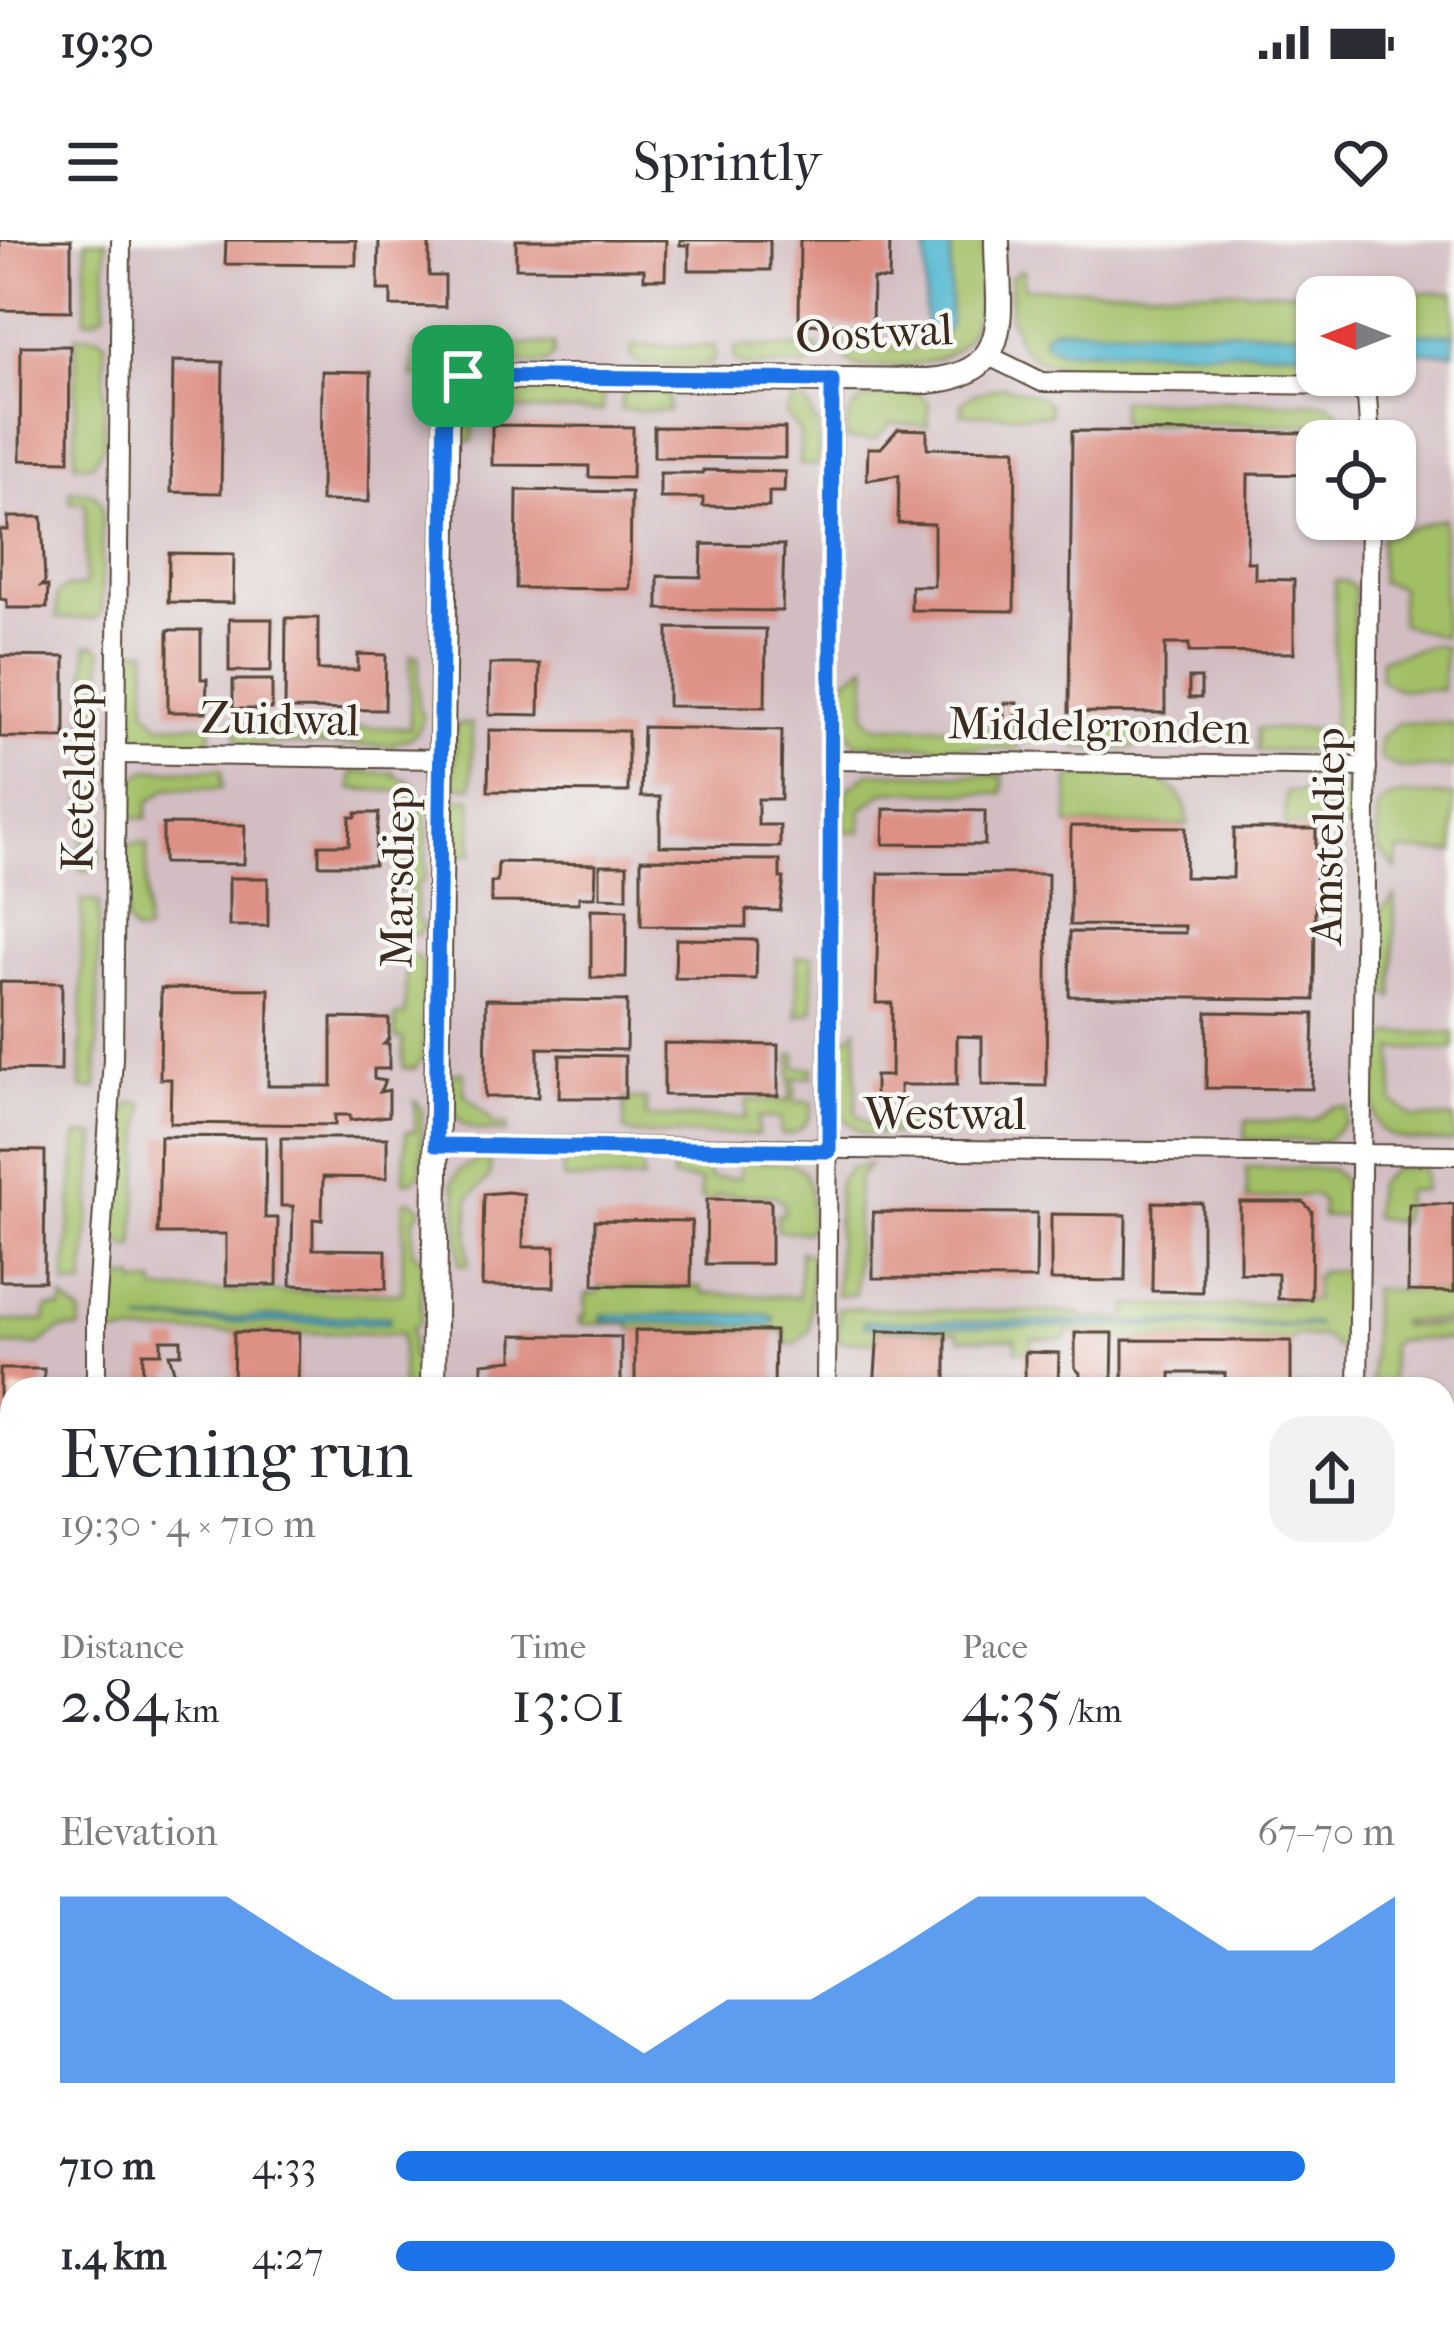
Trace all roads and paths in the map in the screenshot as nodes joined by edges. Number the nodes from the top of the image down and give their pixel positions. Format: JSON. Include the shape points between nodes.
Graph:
{"nodes":[{"id":1,"x":121,"y":240,"type":"edge"},
{"id":2,"x":998,"y":240,"type":"edge"},
{"id":3,"x":989,"y":356,"type":"junction"},
{"id":4,"x":463,"y":376,"type":"joint"},
{"id":5,"x":832,"y":380,"type":"junction"},
{"id":6,"x":1369,"y":420,"type":"edge"},
{"id":7,"x":1370,"y":540,"type":"edge"},
{"id":8,"x":118,"y":754,"type":"junction"},
{"id":9,"x":440,"y":759,"type":"junction"},
{"id":10,"x":831,"y":760,"type":"junction"},
{"id":11,"x":1367,"y":767,"type":"junction"},
{"id":12,"x":436,"y":1145,"type":"junction"},
{"id":13,"x":829,"y":1151,"type":"junction"},
{"id":14,"x":1363,"y":1154,"type":"junction"},
{"id":15,"x":1454,"y":1155,"type":"edge"},
{"id":16,"x":96,"y":1377,"type":"edge"},
{"id":17,"x":433,"y":1377,"type":"edge"},
{"id":18,"x":826,"y":1377,"type":"edge"},
{"id":19,"x":1358,"y":1377,"type":"edge"}],
"edges":[{"from":1,"to":8,"type":"street","name":"Keteldiep"},
{"from":2,"to":3,"type":"street"},
{"from":3,"to":5,"type":"street","name":"Oostwal","via":[[973,372],[939,380]]},
{"from":3,"to":6,"type":"street","name":"Oostwal","via":[[1042,382],[1351,385],[1367,396]]},
{"from":4,"to":5,"type":"street","name":"Oostwal"},
{"from":4,"to":9,"type":"street","name":"Marsdiep","via":[[445,389]]},
{"from":5,"to":10,"type":"street"},
{"from":7,"to":11,"type":"street","name":"Amsteldiep"},
{"from":8,"to":9,"type":"street","name":"Zuidwal"},
{"from":8,"to":16,"type":"street","name":"Keteldiep"},
{"from":9,"to":12,"type":"street","name":"Marsdiep"},
{"from":10,"to":11,"type":"street","name":"Middelgronden"},
{"from":10,"to":13,"type":"street"},
{"from":11,"to":14,"type":"street","name":"Amsteldiep"},
{"from":12,"to":13,"type":"street","name":"Westwal"},
{"from":12,"to":17,"type":"street","name":"Marsdiep"},
{"from":13,"to":14,"type":"street","name":"Westwal"},
{"from":13,"to":18,"type":"street"},
{"from":14,"to":15,"type":"street","name":"Westwal"},
{"from":14,"to":19,"type":"street","name":"Amsteldiep"}]}
